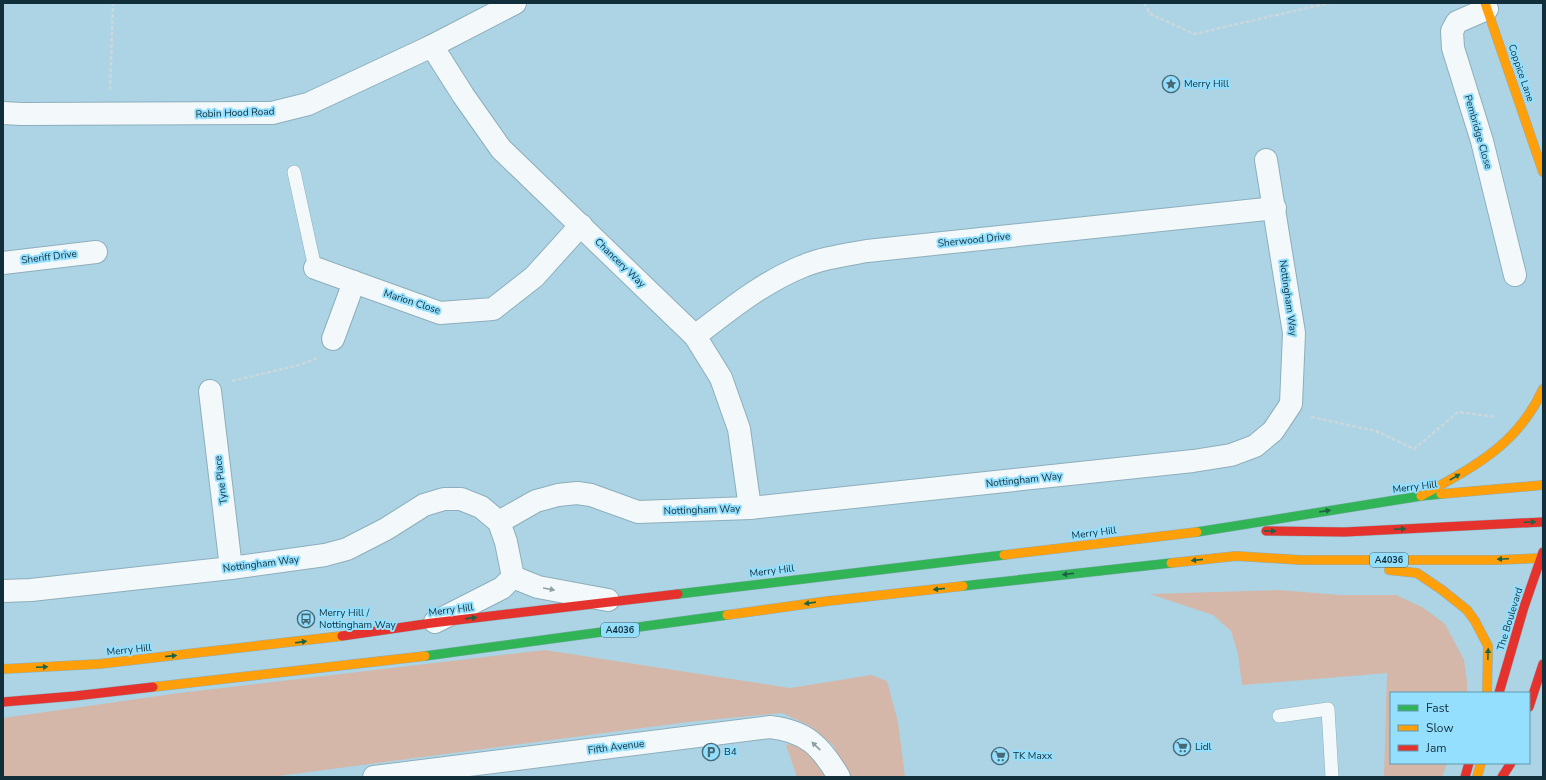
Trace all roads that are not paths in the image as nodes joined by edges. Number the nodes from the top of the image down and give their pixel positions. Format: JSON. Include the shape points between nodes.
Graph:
{"nodes":[{"id":1,"x":515,"y":3,"type":"edge"},
{"id":2,"x":1486,"y":6,"type":"edge"},
{"id":3,"x":432,"y":46,"type":"junction"},
{"id":4,"x":3,"y":113,"type":"edge"},
{"id":5,"x":1266,"y":160,"type":"dead end"},
{"id":6,"x":294,"y":172,"type":"dead end"},
{"id":7,"x":1543,"y":172,"type":"edge"},
{"id":8,"x":1275,"y":208,"type":"junction"},
{"id":9,"x":581,"y":225,"type":"junction"},
{"id":10,"x":96,"y":252,"type":"dead end"},
{"id":11,"x":3,"y":263,"type":"edge"},
{"id":12,"x":315,"y":268,"type":"joint"},
{"id":13,"x":1515,"y":275,"type":"dead end"},
{"id":14,"x":354,"y":282,"type":"junction"},
{"id":15,"x":695,"y":336,"type":"junction"},
{"id":16,"x":333,"y":339,"type":"road end"},
{"id":17,"x":1543,"y":389,"type":"edge"},
{"id":18,"x":210,"y":391,"type":"road end"},
{"id":19,"x":1543,"y":485,"type":"edge"},
{"id":20,"x":1421,"y":496,"type":"junction"},
{"id":21,"x":750,"y":508,"type":"junction"},
{"id":22,"x":499,"y":522,"type":"junction"},
{"id":23,"x":1543,"y":522,"type":"edge"},
{"id":24,"x":1203,"y":531,"type":"junction"},
{"id":25,"x":1543,"y":556,"type":"edge"},
{"id":26,"x":1301,"y":560,"type":"junction"},
{"id":27,"x":231,"y":568,"type":"junction"},
{"id":28,"x":513,"y":576,"type":"junction"},
{"id":29,"x":3,"y":591,"type":"edge"},
{"id":30,"x":616,"y":601,"type":"junction"},
{"id":31,"x":432,"y":623,"type":"junction"},
{"id":32,"x":1543,"y":664,"type":"edge"},
{"id":33,"x":3,"y":669,"type":"edge"},
{"id":34,"x":1487,"y":692,"type":"edge"},
{"id":35,"x":1499,"y":692,"type":"edge"},
{"id":36,"x":3,"y":702,"type":"edge"},
{"id":37,"x":1530,"y":704,"type":"edge"},
{"id":38,"x":1279,"y":716,"type":"dead end"},
{"id":39,"x":1469,"y":764,"type":"edge"},
{"id":40,"x":1481,"y":764,"type":"edge"},
{"id":41,"x":1510,"y":764,"type":"edge"},
{"id":42,"x":374,"y":777,"type":"edge"},
{"id":43,"x":839,"y":777,"type":"edge"},
{"id":44,"x":1332,"y":777,"type":"edge"},
{"id":45,"x":1465,"y":777,"type":"edge"},
{"id":46,"x":1477,"y":777,"type":"edge"},
{"id":47,"x":1502,"y":777,"type":"edge"}],
"edges":[{"from":1,"to":3,"type":"street","name":"Robin Hood Road"},
{"from":2,"to":7,"type":"main road","name":"Coppice Lane"},
{"from":2,"to":13,"type":"street","name":"Pembridge Close","via":[[1457,22],[1452,31],[1453,48],[1482,141]]},
{"from":3,"to":4,"type":"street","name":"Robin Hood Road","via":[[308,104],[272,114]]},
{"from":3,"to":9,"type":"street","name":"Chancery Way","via":[[501,149]]},
{"from":5,"to":8,"type":"street","name":"Nottingham Way"},
{"from":6,"to":12,"type":"lane"},
{"from":8,"to":15,"type":"street","name":"Sherwood Drive","via":[[867,251],[828,258],[801,267],[765,286],[736,304]]},
{"from":8,"to":21,"type":"street","name":"Nottingham Way","via":[[1294,333],[1291,404],[1273,431],[1255,446],[1231,455],[1194,461]]},
{"from":9,"to":14,"type":"street","name":"Marion Close","via":[[534,277],[493,309],[440,313]]},
{"from":9,"to":15,"type":"street","name":"Chancery Way"},
{"from":10,"to":11,"type":"street","name":"Sheriff Drive"},
{"from":12,"to":14,"type":"street","name":"Marion Close"},
{"from":14,"to":16,"type":"street"},
{"from":15,"to":21,"type":"street","name":"Chancery Way","via":[[721,378],[739,429]]},
{"from":20,"to":17,"type":"main road","one_way":true,"via":[[1467,470],[1514,435],[1535,407]]},
{"from":18,"to":27,"type":"street","name":"Tyne Place"},
{"from":19,"to":20,"type":"main road","name":"Merry Hill"},
{"from":24,"to":20,"type":"main road","name":"Merry Hill","one_way":true},
{"from":21,"to":22,"type":"street","name":"Nottingham Way","via":[[638,512],[591,495],[558,495],[536,501]]},
{"from":22,"to":27,"type":"street","name":"Nottingham Way","via":[[481,508],[461,499],[444,499],[424,505],[348,550]]},
{"from":22,"to":28,"type":"street"},
{"from":24,"to":23,"type":"main road","one_way":true,"via":[[1345,532]]},
{"from":24,"to":30,"type":"main road","name":"Merry Hill"},
{"from":25,"to":26,"type":"main road","number":"A4036","one_way":true,"via":[[1496,560]]},
{"from":25,"to":35,"type":"main road","name":"The Boulevard","via":[[1521,615]]},
{"from":34,"to":26,"type":"main road","one_way":true,"via":[[1488,646],[1467,610],[1442,590],[1417,573]]},
{"from":26,"to":36,"type":"main road","number":"A4036","one_way":true,"via":[[1236,556],[1212,558],[828,601],[456,652]]},
{"from":27,"to":29,"type":"street","name":"Nottingham Way"},
{"from":28,"to":30,"type":"street","one_way":true,"via":[[538,587]]},
{"from":28,"to":31,"type":"street","via":[[502,588]]},
{"from":31,"to":30,"type":"main road","name":"Merry Hill","one_way":true},
{"from":33,"to":31,"type":"main road","name":"Merry Hill","one_way":true,"via":[[99,664],[297,642]]},
{"from":32,"to":37,"type":"main road"},
{"from":38,"to":44,"type":"lane","via":[[1328,708]]},
{"from":39,"to":45,"type":"main road"},
{"from":40,"to":46,"type":"main road"},
{"from":41,"to":47,"type":"main road"},
{"from":43,"to":42,"type":"street","name":"Fifth Avenue","one_way":true,"via":[[826,755],[807,738],[782,729],[770,728]]}]}
